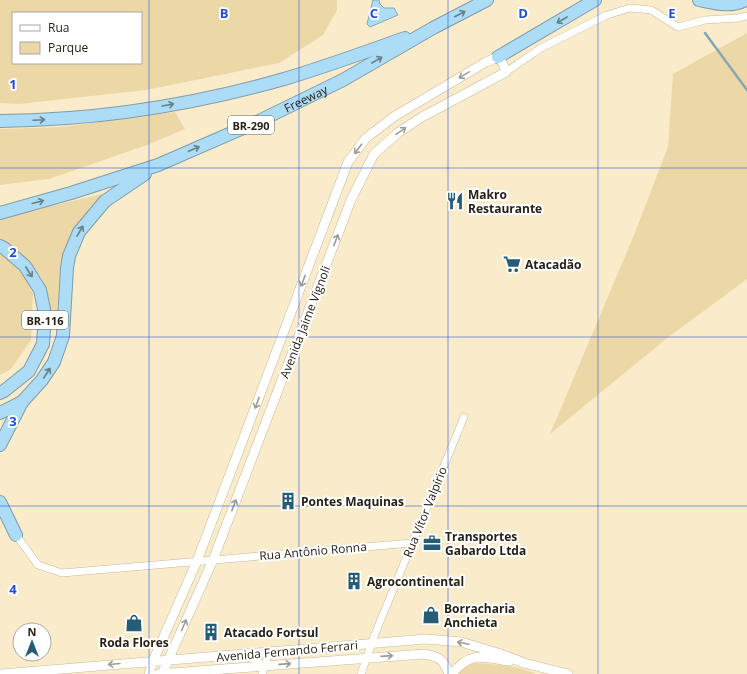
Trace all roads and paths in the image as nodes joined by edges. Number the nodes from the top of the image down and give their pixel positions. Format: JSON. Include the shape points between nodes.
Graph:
{"nodes":[{"id":1,"x":487,"y":0,"type":"edge"},
{"id":2,"x":595,"y":0,"type":"edge"},
{"id":3,"x":699,"y":0,"type":"edge"},
{"id":4,"x":745,"y":0,"type":"edge"},
{"id":5,"x":747,"y":16,"type":"edge"},
{"id":6,"x":433,"y":28,"type":"junction"},
{"id":7,"x":498,"y":57,"type":"junction"},
{"id":8,"x":482,"y":65,"type":"junction"},
{"id":9,"x":506,"y":72,"type":"junction"},
{"id":10,"x":489,"y":81,"type":"junction"},
{"id":11,"x":0,"y":121,"type":"edge"},
{"id":12,"x":158,"y":165,"type":"junction"},
{"id":13,"x":0,"y":213,"type":"edge"},
{"id":14,"x":0,"y":246,"type":"edge"},
{"id":15,"x":310,"y":262,"type":"junction"},
{"id":16,"x":325,"y":268,"type":"junction"},
{"id":17,"x":0,"y":393,"type":"edge"},
{"id":18,"x":22,"y":402,"type":"junction"},
{"id":19,"x":0,"y":413,"type":"edge"},
{"id":20,"x":464,"y":417,"type":"dead end"},
{"id":21,"x":0,"y":446,"type":"edge"},
{"id":22,"x":0,"y":502,"type":"edge"},
{"id":23,"x":0,"y":513,"type":"edge"},
{"id":24,"x":16,"y":535,"type":"junction"},
{"id":25,"x":412,"y":543,"type":"junction"},
{"id":26,"x":213,"y":560,"type":"junction"},
{"id":27,"x":197,"y":561,"type":"junction"},
{"id":28,"x":372,"y":644,"type":"junction"},
{"id":29,"x":269,"y":652,"type":"junction"},
{"id":30,"x":240,"y":654,"type":"junction"},
{"id":31,"x":366,"y":658,"type":"junction"},
{"id":32,"x":168,"y":660,"type":"junction"},
{"id":33,"x":153,"y":661,"type":"junction"},
{"id":34,"x":524,"y":663,"type":"junction"},
{"id":35,"x":263,"y":670,"type":"edge"},
{"id":36,"x":548,"y":671,"type":"edge"},
{"id":37,"x":1,"y":674,"type":"edge"},
{"id":38,"x":149,"y":674,"type":"edge"},
{"id":39,"x":157,"y":674,"type":"edge"},
{"id":40,"x":163,"y":674,"type":"edge"},
{"id":41,"x":361,"y":674,"type":"edge"},
{"id":42,"x":450,"y":674,"type":"edge"},
{"id":43,"x":568,"y":674,"type":"edge"}],
"edges":[{"from":6,"to":1,"type":"highway","name":"Freeway","number":"BR-290","one_way":true},
{"from":2,"to":7,"type":"highway","one_way":true},
{"from":3,"to":4,"type":"highway","via":[[722,5]]},
{"from":5,"to":9,"type":"street","name":"Avenida Jaime Vignoli","via":[[705,20],[678,27],[650,10],[630,8],[607,15],[541,48]]},
{"from":11,"to":6,"type":"highway","one_way":true,"via":[[84,116],[199,99],[286,78]]},
{"from":12,"to":6,"type":"highway","name":"Freeway","number":"BR-290","one_way":true,"via":[[257,122],[336,83]]},
{"from":7,"to":8,"type":"street","name":"Avenida Jaime Vignoli"},
{"from":7,"to":9,"type":"street"},
{"from":8,"to":10,"type":"street"},
{"from":8,"to":15,"type":"street","name":"Avenida Jaime Vignoli","one_way":true,"via":[[395,116],[366,138],[348,162]]},
{"from":9,"to":10,"type":"street","name":"Avenida Jaime Vignoli"},
{"from":16,"to":10,"type":"street","name":"Avenida Jaime Vignoli","one_way":true,"via":[[351,200],[374,154],[399,132],[422,117]]},
{"from":13,"to":12,"type":"highway","name":"Freeway","number":"BR-290","one_way":true},
{"from":18,"to":12,"type":"highway","one_way":true,"via":[[49,371],[59,349],[63,336],[69,256],[79,232],[105,200]]},
{"from":14,"to":17,"type":"highway","number":"BR-116","one_way":true,"via":[[25,266],[40,290],[45,314],[43,344],[29,371]]},
{"from":15,"to":16,"type":"street"},
{"from":15,"to":27,"type":"street","name":"Avenida Jaime Vignoli","one_way":true},
{"from":26,"to":16,"type":"street","name":"Avenida Jaime Vignoli","one_way":true},
{"from":18,"to":19,"type":"highway"},
{"from":18,"to":21,"type":"highway"},
{"from":20,"to":25,"type":"street","name":"Rua Vítor Valpírio"},
{"from":22,"to":24,"type":"highway"},
{"from":23,"to":24,"type":"street","name":"Rua Antônio Ronna"},
{"from":24,"to":27,"type":"street","name":"Rua Antônio Ronna","via":[[38,564],[62,573]]},
{"from":25,"to":26,"type":"street","name":"Rua Antônio Ronna"},
{"from":25,"to":28,"type":"street","name":"Rua Vítor Valpírio"},
{"from":26,"to":27,"type":"street","name":"Rua Antônio Ronna"},
{"from":32,"to":26,"type":"street","name":"Avenida Jaime Vignoli","one_way":true},
{"from":27,"to":33,"type":"street","name":"Avenida Jaime Vignoli"},
{"from":28,"to":29,"type":"street","name":"Avenida Fernando Ferrari"},
{"from":28,"to":31,"type":"street","name":"Rua Vítor Valpírio"},
{"from":34,"to":28,"type":"street","name":"Avenida Fernando Ferrari","one_way":true,"via":[[461,642],[426,640]]},
{"from":29,"to":30,"type":"street","name":"Avenida Fernando Ferrari"},
{"from":29,"to":35,"type":"street"},
{"from":30,"to":32,"type":"street","name":"Avenida Fernando Ferrari"},
{"from":30,"to":35,"type":"street","via":[[244,654]]},
{"from":35,"to":31,"type":"street","name":"Avenida Fernando Ferrari","one_way":true},
{"from":31,"to":41,"type":"street","name":"Rua Vítor Valpírio"},
{"from":31,"to":42,"type":"street","name":"Avenida Fernando Ferrari","one_way":true,"via":[[424,654],[437,656],[444,662]]},
{"from":32,"to":33,"type":"street","name":"Avenida Fernando Ferrari"},
{"from":32,"to":40,"type":"street","name":"Avenida Jaime Vignoli"},
{"from":33,"to":37,"type":"street","name":"Avenida Fernando Ferrari","one_way":true},
{"from":33,"to":38,"type":"street","name":"Avenida Jaime Vignoli"},
{"from":34,"to":36,"type":"street","name":"Avenida Fernando Ferrari"},
{"from":34,"to":42,"type":"street","via":[[479,657],[468,659]]},
{"from":35,"to":40,"type":"street","name":"Avenida Fernando Ferrari"},
{"from":36,"to":43,"type":"street","name":"Avenida Fernando Ferrari"},
{"from":39,"to":40,"type":"street","name":"Avenida Fernando Ferrari"}]}
